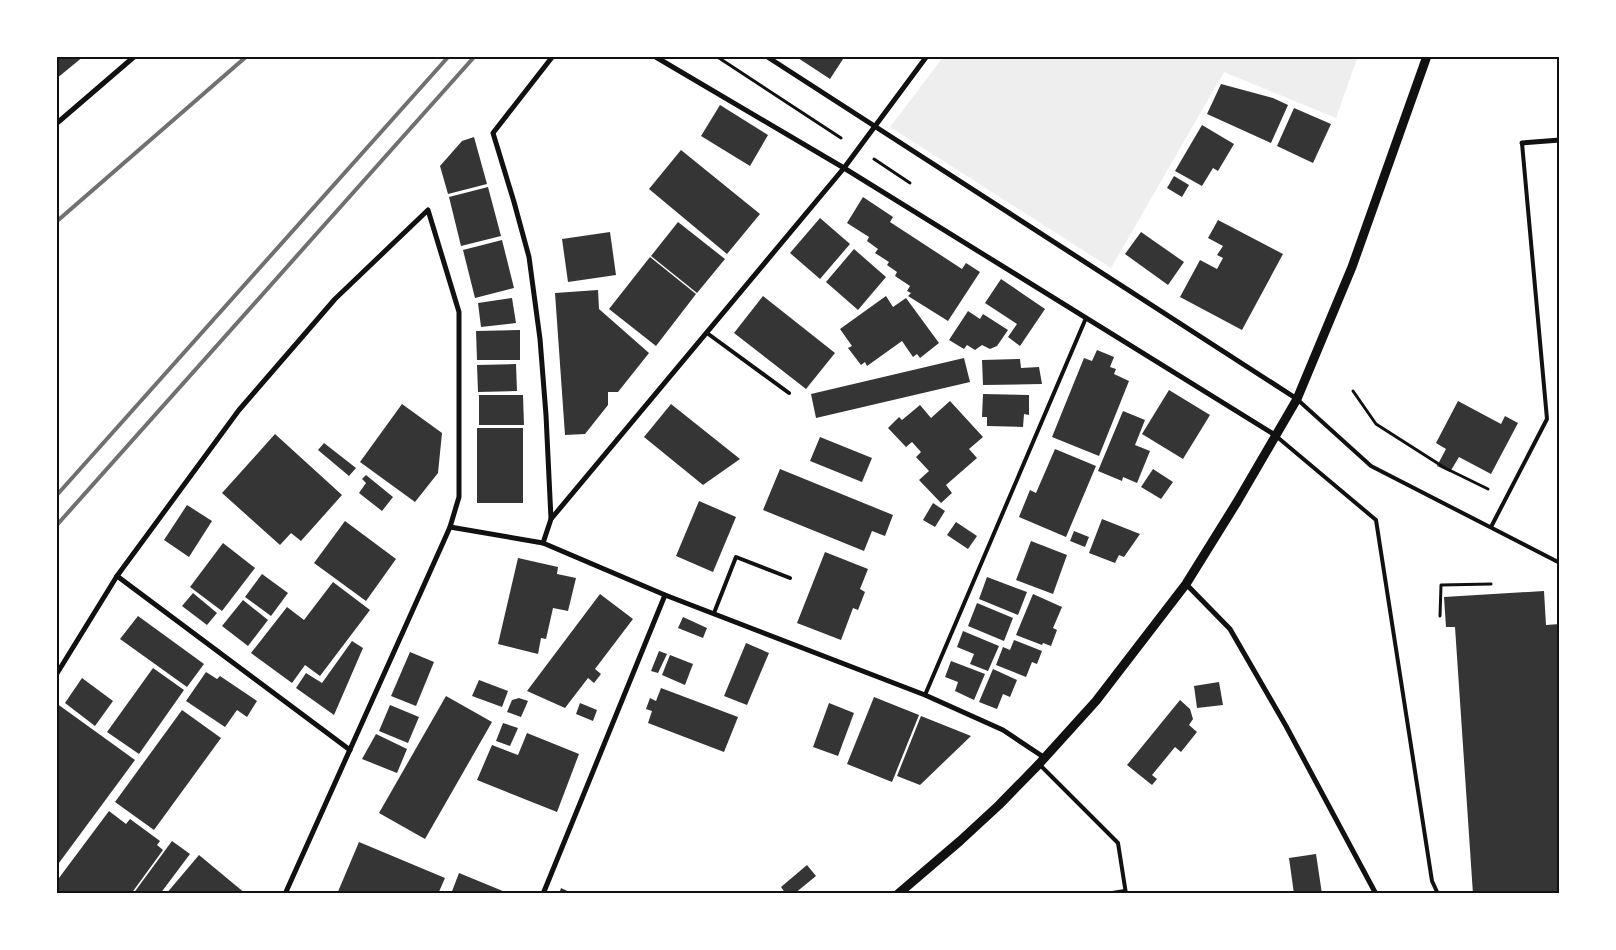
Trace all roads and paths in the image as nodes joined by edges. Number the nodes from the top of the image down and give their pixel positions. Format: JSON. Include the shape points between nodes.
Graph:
{"nodes":[{"id":1,"x":135,"y":56,"type":"edge"},
{"id":2,"x":553,"y":56,"type":"edge"},
{"id":3,"x":654,"y":56,"type":"edge"},
{"id":4,"x":766,"y":56,"type":"edge"},
{"id":5,"x":927,"y":56,"type":"edge"},
{"id":6,"x":1427,"y":56,"type":"edge"},
{"id":7,"x":56,"y":124,"type":"edge"},
{"id":8,"x":875,"y":127,"type":"junction"},
{"id":9,"x":1560,"y":140,"type":"edge"},
{"id":10,"x":1522,"y":142,"type":"joint"},
{"id":11,"x":844,"y":168,"type":"junction"},
{"id":12,"x":1086,"y":318,"type":"junction"},
{"id":13,"x":707,"y":333,"type":"junction"},
{"id":14,"x":1353,"y":391,"type":"dead end"},
{"id":15,"x":788,"y":393,"type":"dead end"},
{"id":16,"x":1296,"y":399,"type":"junction"},
{"id":17,"x":1276,"y":436,"type":"junction"},
{"id":18,"x":1488,"y":489,"type":"dead end"},
{"id":19,"x":551,"y":519,"type":"junction"},
{"id":20,"x":450,"y":527,"type":"junction"},
{"id":21,"x":1491,"y":527,"type":"junction"},
{"id":22,"x":542,"y":543,"type":"junction"},
{"id":23,"x":1560,"y":563,"type":"edge"},
{"id":24,"x":117,"y":576,"type":"junction"},
{"id":25,"x":790,"y":578,"type":"dead end"},
{"id":26,"x":1186,"y":584,"type":"junction"},
{"id":27,"x":1491,"y":584,"type":"dead end"},
{"id":28,"x":665,"y":595,"type":"junction"},
{"id":29,"x":714,"y":613,"type":"junction"},
{"id":30,"x":1440,"y":616,"type":"dead end"},
{"id":31,"x":56,"y":675,"type":"edge"},
{"id":32,"x":925,"y":695,"type":"junction"},
{"id":33,"x":350,"y":750,"type":"junction"},
{"id":34,"x":1042,"y":761,"type":"junction"},
{"id":35,"x":1126,"y":892,"type":"edge"},
{"id":36,"x":284,"y":894,"type":"edge"},
{"id":37,"x":543,"y":894,"type":"edge"},
{"id":38,"x":898,"y":894,"type":"edge"},
{"id":39,"x":1106,"y":894,"type":"edge"},
{"id":40,"x":1376,"y":894,"type":"edge"},
{"id":41,"x":1438,"y":894,"type":"edge"}],
"edges":[{"from":1,"to":7,"type":"street"},
{"from":2,"to":19,"type":"street","via":[[493,133],[529,257],[540,339]]},
{"from":3,"to":11,"type":"street"},
{"from":4,"to":8,"type":"street"},
{"from":5,"to":8,"type":"street"},
{"from":6,"to":16,"type":"street","via":[[1352,267]]},
{"from":8,"to":11,"type":"street"},
{"from":8,"to":16,"type":"street"},
{"from":9,"to":10,"type":"street"},
{"from":10,"to":21,"type":"lane","via":[[1547,419]]},
{"from":11,"to":12,"type":"street"},
{"from":11,"to":13,"type":"street"},
{"from":12,"to":17,"type":"street"},
{"from":12,"to":32,"type":"lane"},
{"from":13,"to":15,"type":"lane"},
{"from":13,"to":19,"type":"street"},
{"from":14,"to":18,"type":"path","via":[[1376,424],[1445,468]]},
{"from":16,"to":17,"type":"street"},
{"from":16,"to":21,"type":"lane","via":[[1371,466]]},
{"from":17,"to":26,"type":"street"},
{"from":17,"to":41,"type":"lane","via":[[1376,520],[1432,881]]},
{"from":19,"to":22,"type":"street"},
{"from":20,"to":22,"type":"street"},
{"from":20,"to":24,"type":"street","via":[[459,497],[459,312],[428,210],[335,299],[239,410]]},
{"from":20,"to":33,"type":"street"},
{"from":21,"to":23,"type":"lane"},
{"from":22,"to":28,"type":"street"},
{"from":24,"to":31,"type":"street"},
{"from":24,"to":33,"type":"street"},
{"from":25,"to":29,"type":"lane","via":[[736,557]]},
{"from":26,"to":34,"type":"street","via":[[1096,701]]},
{"from":26,"to":40,"type":"street","via":[[1230,630],[1286,726]]},
{"from":27,"to":30,"type":"path","via":[[1441,585]]},
{"from":28,"to":29,"type":"street"},
{"from":28,"to":37,"type":"street"},
{"from":29,"to":32,"type":"street"},
{"from":32,"to":34,"type":"street","via":[[1003,730]]},
{"from":33,"to":36,"type":"street"},
{"from":34,"to":35,"type":"lane","via":[[1118,842]]},
{"from":34,"to":38,"type":"street","via":[[999,805]]},
{"from":35,"to":39,"type":"lane"}]}
